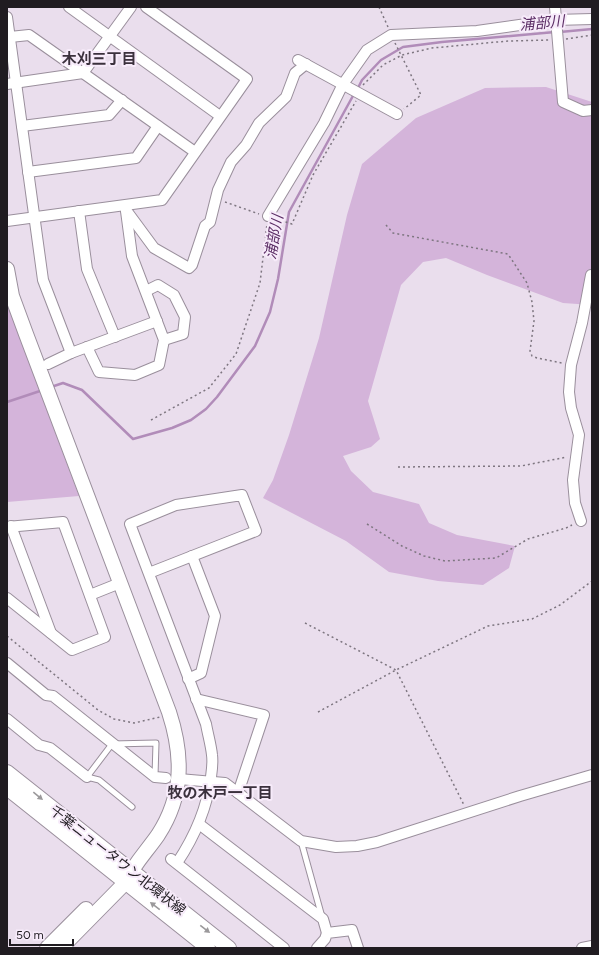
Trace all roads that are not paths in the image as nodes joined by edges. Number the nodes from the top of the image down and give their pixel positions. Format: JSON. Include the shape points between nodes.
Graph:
{"nodes":[{"id":1,"x":69,"y":7,"type":"edge"},
{"id":2,"x":131,"y":7,"type":"edge"},
{"id":3,"x":146,"y":7,"type":"edge"},
{"id":4,"x":554,"y":7,"type":"edge"},
{"id":5,"x":7,"y":17,"type":"edge"},
{"id":6,"x":592,"y":19,"type":"edge"},
{"id":7,"x":556,"y":20,"type":"junction"},
{"id":8,"x":10,"y":37,"type":"junction"},
{"id":9,"x":110,"y":37,"type":"junction"},
{"id":10,"x":83,"y":73,"type":"junction"},
{"id":11,"x":12,"y":83,"type":"edge"},
{"id":12,"x":343,"y":84,"type":"junction"},
{"id":13,"x":122,"y":100,"type":"junction"},
{"id":14,"x":592,"y":110,"type":"edge"},
{"id":15,"x":397,"y":114,"type":"road end"},
{"id":16,"x":220,"y":116,"type":"junction"},
{"id":17,"x":22,"y":126,"type":"junction"},
{"id":18,"x":158,"y":126,"type":"junction"},
{"id":19,"x":195,"y":152,"type":"junction"},
{"id":20,"x":28,"y":172,"type":"junction"},
{"id":21,"x":125,"y":208,"type":"junction"},
{"id":22,"x":80,"y":211,"type":"junction"},
{"id":23,"x":268,"y":216,"type":"road end"},
{"id":24,"x":34,"y":217,"type":"junction"},
{"id":25,"x":7,"y":221,"type":"edge"},
{"id":26,"x":7,"y":269,"type":"edge"},
{"id":27,"x":591,"y":275,"type":"dead end"},
{"id":28,"x":146,"y":291,"type":"junction"},
{"id":29,"x":157,"y":321,"type":"junction"},
{"id":30,"x":115,"y":337,"type":"junction"},
{"id":31,"x":164,"y":340,"type":"junction"},
{"id":32,"x":87,"y":347,"type":"junction"},
{"id":33,"x":71,"y":353,"type":"junction"},
{"id":34,"x":48,"y":364,"type":"dead end"},
{"id":35,"x":581,"y":521,"type":"road end"},
{"id":36,"x":9,"y":526,"type":"edge"},
{"id":37,"x":192,"y":556,"type":"junction"},
{"id":38,"x":149,"y":573,"type":"junction"},
{"id":39,"x":120,"y":583,"type":"junction"},
{"id":40,"x":90,"y":595,"type":"junction"},
{"id":41,"x":7,"y":598,"type":"edge"},
{"id":42,"x":51,"y":633,"type":"junction"},
{"id":43,"x":7,"y":663,"type":"edge"},
{"id":44,"x":188,"y":679,"type":"junction"},
{"id":45,"x":196,"y":699,"type":"junction"},
{"id":46,"x":7,"y":719,"type":"edge"},
{"id":47,"x":112,"y":744,"type":"junction"},
{"id":48,"x":7,"y":772,"type":"edge"},
{"id":49,"x":592,"y":775,"type":"edge"},
{"id":50,"x":87,"y":777,"type":"junction"},
{"id":51,"x":155,"y":777,"type":"junction"},
{"id":52,"x":173,"y":778,"type":"junction"},
{"id":53,"x":210,"y":782,"type":"junction"},
{"id":54,"x":7,"y":788,"type":"edge"},
{"id":55,"x":238,"y":793,"type":"junction"},
{"id":56,"x":132,"y":807,"type":"dead end"},
{"id":57,"x":199,"y":824,"type":"junction"},
{"id":58,"x":301,"y":841,"type":"junction"},
{"id":59,"x":125,"y":877,"type":"junction"},
{"id":60,"x":323,"y":919,"type":"junction"},
{"id":61,"x":326,"y":933,"type":"junction"},
{"id":62,"x":592,"y":946,"type":"edge"},
{"id":63,"x":47,"y":948,"type":"edge"},
{"id":64,"x":61,"y":948,"type":"edge"},
{"id":65,"x":208,"y":948,"type":"edge"},
{"id":66,"x":229,"y":948,"type":"edge"},
{"id":67,"x":284,"y":948,"type":"edge"},
{"id":68,"x":317,"y":948,"type":"edge"},
{"id":69,"x":358,"y":948,"type":"edge"},
{"id":70,"x":582,"y":948,"type":"edge"}],
"edges":[{"from":1,"to":9,"type":"street"},
{"from":2,"to":9,"type":"street"},
{"from":3,"to":16,"type":"street","via":[[247,79]]},
{"from":4,"to":7,"type":"street"},
{"from":5,"to":8,"type":"street"},
{"from":6,"to":7,"type":"street"},
{"from":7,"to":12,"type":"street","via":[[477,31],[391,35],[367,50]]},
{"from":7,"to":14,"type":"street","via":[[563,102],[583,111]]},
{"from":8,"to":10,"type":"street","via":[[28,35]]},
{"from":8,"to":11,"type":"street"},
{"from":9,"to":10,"type":"street"},
{"from":9,"to":16,"type":"street"},
{"from":10,"to":11,"type":"street"},
{"from":10,"to":13,"type":"street"},
{"from":11,"to":17,"type":"street"},
{"from":12,"to":15,"type":"street"},
{"from":12,"to":21,"type":"street","via":[[302,62],[286,97],[259,123],[246,145],[231,162],[218,190],[210,222],[205,226],[189,268],[154,248]]},
{"from":12,"to":23,"type":"street","via":[[324,123]]},
{"from":13,"to":17,"type":"street","via":[[109,115]]},
{"from":13,"to":18,"type":"street"},
{"from":16,"to":19,"type":"street"},
{"from":17,"to":20,"type":"street"},
{"from":18,"to":19,"type":"street"},
{"from":18,"to":20,"type":"street","via":[[136,158]]},
{"from":19,"to":21,"type":"street","via":[[162,200]]},
{"from":20,"to":24,"type":"street"},
{"from":21,"to":22,"type":"street"},
{"from":21,"to":28,"type":"street","via":[[132,256]]},
{"from":22,"to":24,"type":"street"},
{"from":22,"to":30,"type":"street","via":[[87,269]]},
{"from":24,"to":25,"type":"street"},
{"from":24,"to":33,"type":"street","via":[[43,280]]},
{"from":26,"to":39,"type":"street","via":[[12,296]]},
{"from":27,"to":35,"type":"street","via":[[571,365],[569,392],[579,435],[573,491]]},
{"from":28,"to":29,"type":"street"},
{"from":28,"to":31,"type":"street","via":[[158,285],[174,295],[185,318],[183,334]]},
{"from":29,"to":30,"type":"street"},
{"from":29,"to":31,"type":"street"},
{"from":30,"to":32,"type":"street"},
{"from":31,"to":32,"type":"street","via":[[159,365],[135,375],[98,372]]},
{"from":32,"to":33,"type":"street"},
{"from":33,"to":34,"type":"street"},
{"from":36,"to":40,"type":"street","via":[[63,522]]},
{"from":36,"to":42,"type":"street"},
{"from":37,"to":38,"type":"street"},
{"from":37,"to":38,"type":"street","via":[[256,531],[242,495],[176,505],[130,524]]},
{"from":37,"to":44,"type":"street","via":[[216,616],[201,673]]},
{"from":38,"to":44,"type":"street"},
{"from":39,"to":40,"type":"street"},
{"from":39,"to":52,"type":"street","via":[[176,733],[179,752]]},
{"from":40,"to":42,"type":"street","via":[[105,637],[72,650]]},
{"from":41,"to":42,"type":"street"},
{"from":43,"to":47,"type":"street"},
{"from":44,"to":45,"type":"street"},
{"from":45,"to":53,"type":"street","via":[[211,745]]},
{"from":45,"to":55,"type":"street","via":[[264,715]]},
{"from":46,"to":50,"type":"street","via":[[39,745],[50,748]]},
{"from":47,"to":50,"type":"lane"},
{"from":47,"to":51,"type":"street"},
{"from":47,"to":51,"type":"lane","via":[[156,743]]},
{"from":48,"to":59,"type":"street","name":"千葉ニュータウン北環状線","one_way":true},
{"from":49,"to":58,"type":"street","via":[[377,842],[336,847]]},
{"from":50,"to":56,"type":"lane","via":[[99,780]]},
{"from":51,"to":52,"type":"street"},
{"from":52,"to":53,"type":"street"},
{"from":52,"to":59,"type":"street","via":[[173,802],[164,823]]},
{"from":53,"to":55,"type":"street","via":[[225,783]]},
{"from":53,"to":57,"type":"street","via":[[205,810]]},
{"from":54,"to":59,"type":"street","name":"千葉ニュータウン北環状線"},
{"from":55,"to":58,"type":"street"},
{"from":57,"to":60,"type":"street"},
{"from":57,"to":67,"type":"street","via":[[186,849],[174,860]]},
{"from":58,"to":60,"type":"lane"},
{"from":59,"to":63,"type":"street"},
{"from":59,"to":64,"type":"street"},
{"from":65,"to":59,"type":"street","name":"千葉ニュータウン北環状線","one_way":true},
{"from":59,"to":66,"type":"street","name":"千葉ニュータウン北環状線","one_way":true},
{"from":60,"to":61,"type":"street"},
{"from":61,"to":68,"type":"street","via":[[325,939]]},
{"from":61,"to":69,"type":"street","via":[[352,930]]},
{"from":62,"to":70,"type":"street"}]}
